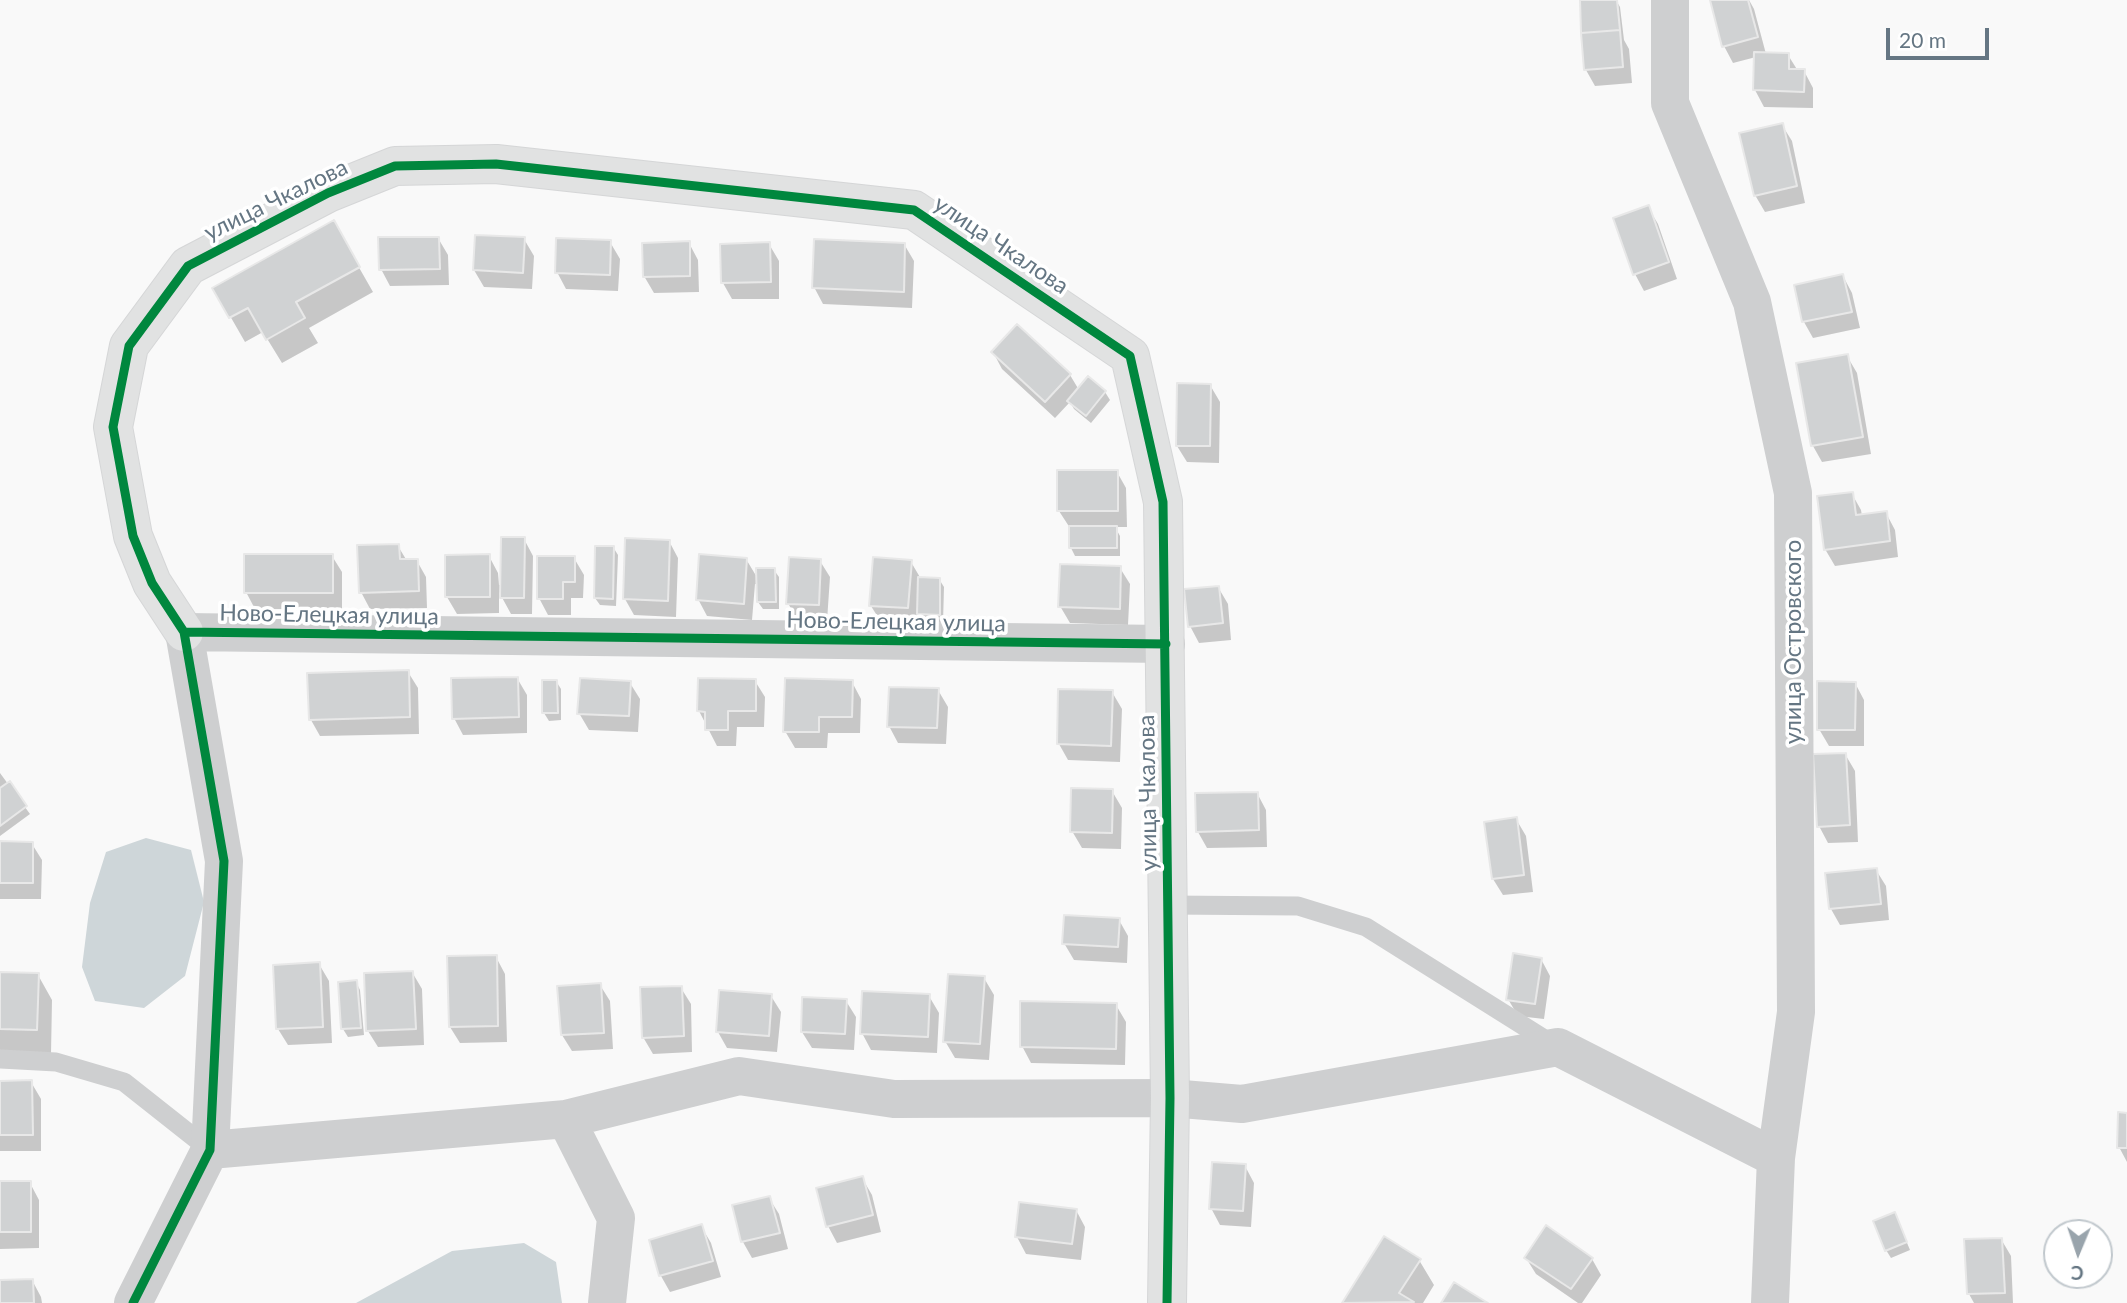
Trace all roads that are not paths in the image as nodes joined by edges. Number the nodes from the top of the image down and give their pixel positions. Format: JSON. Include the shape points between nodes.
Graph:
{"nodes":[{"id":1,"x":1670,"y":0,"type":"edge"},
{"id":2,"x":184,"y":632,"type":"junction"},
{"id":3,"x":1166,"y":644,"type":"junction"},
{"id":4,"x":1168,"y":905,"type":"junction"},
{"id":5,"x":1558,"y":1047,"type":"junction"},
{"id":6,"x":0,"y":1059,"type":"edge"},
{"id":7,"x":1170,"y":1098,"type":"junction"},
{"id":8,"x":566,"y":1119,"type":"junction"},
{"id":9,"x":210,"y":1150,"type":"junction"},
{"id":10,"x":1776,"y":1158,"type":"junction"},
{"id":11,"x":133,"y":1303,"type":"edge"},
{"id":12,"x":607,"y":1303,"type":"edge"},
{"id":13,"x":1167,"y":1303,"type":"edge"},
{"id":14,"x":1770,"y":1303,"type":"edge"}],
"edges":[{"from":1,"to":10,"type":"street","name":"улица Островского","via":[[1670,103],[1752,302],[1793,493],[1796,1012]]},
{"from":2,"to":3,"type":"street","name":"Ново-Елецкая улица"},
{"from":2,"to":3,"type":"street","name":"улица Чкалова","via":[[152,583],[133,536],[113,427],[129,346],[188,266],[328,193],[395,166],[496,164],[914,210],[1129,356],[1163,502]]},
{"from":2,"to":9,"type":"street","via":[[224,861]]},
{"from":3,"to":4,"type":"street","name":"улица Чкалова"},
{"from":4,"to":5,"type":"lane","via":[[1298,906],[1366,927]]},
{"from":4,"to":7,"type":"street","name":"улица Чкалова"},
{"from":5,"to":7,"type":"street","via":[[1242,1104]]},
{"from":5,"to":10,"type":"street"},
{"from":6,"to":9,"type":"lane","via":[[56,1062],[124,1082]]},
{"from":7,"to":8,"type":"street","via":[[894,1099],[739,1076]]},
{"from":7,"to":13,"type":"street","name":"улица Чкалова"},
{"from":8,"to":9,"type":"street"},
{"from":8,"to":12,"type":"street","via":[[617,1218]]},
{"from":9,"to":11,"type":"street"},
{"from":10,"to":14,"type":"street","name":"улица Островского"}]}
